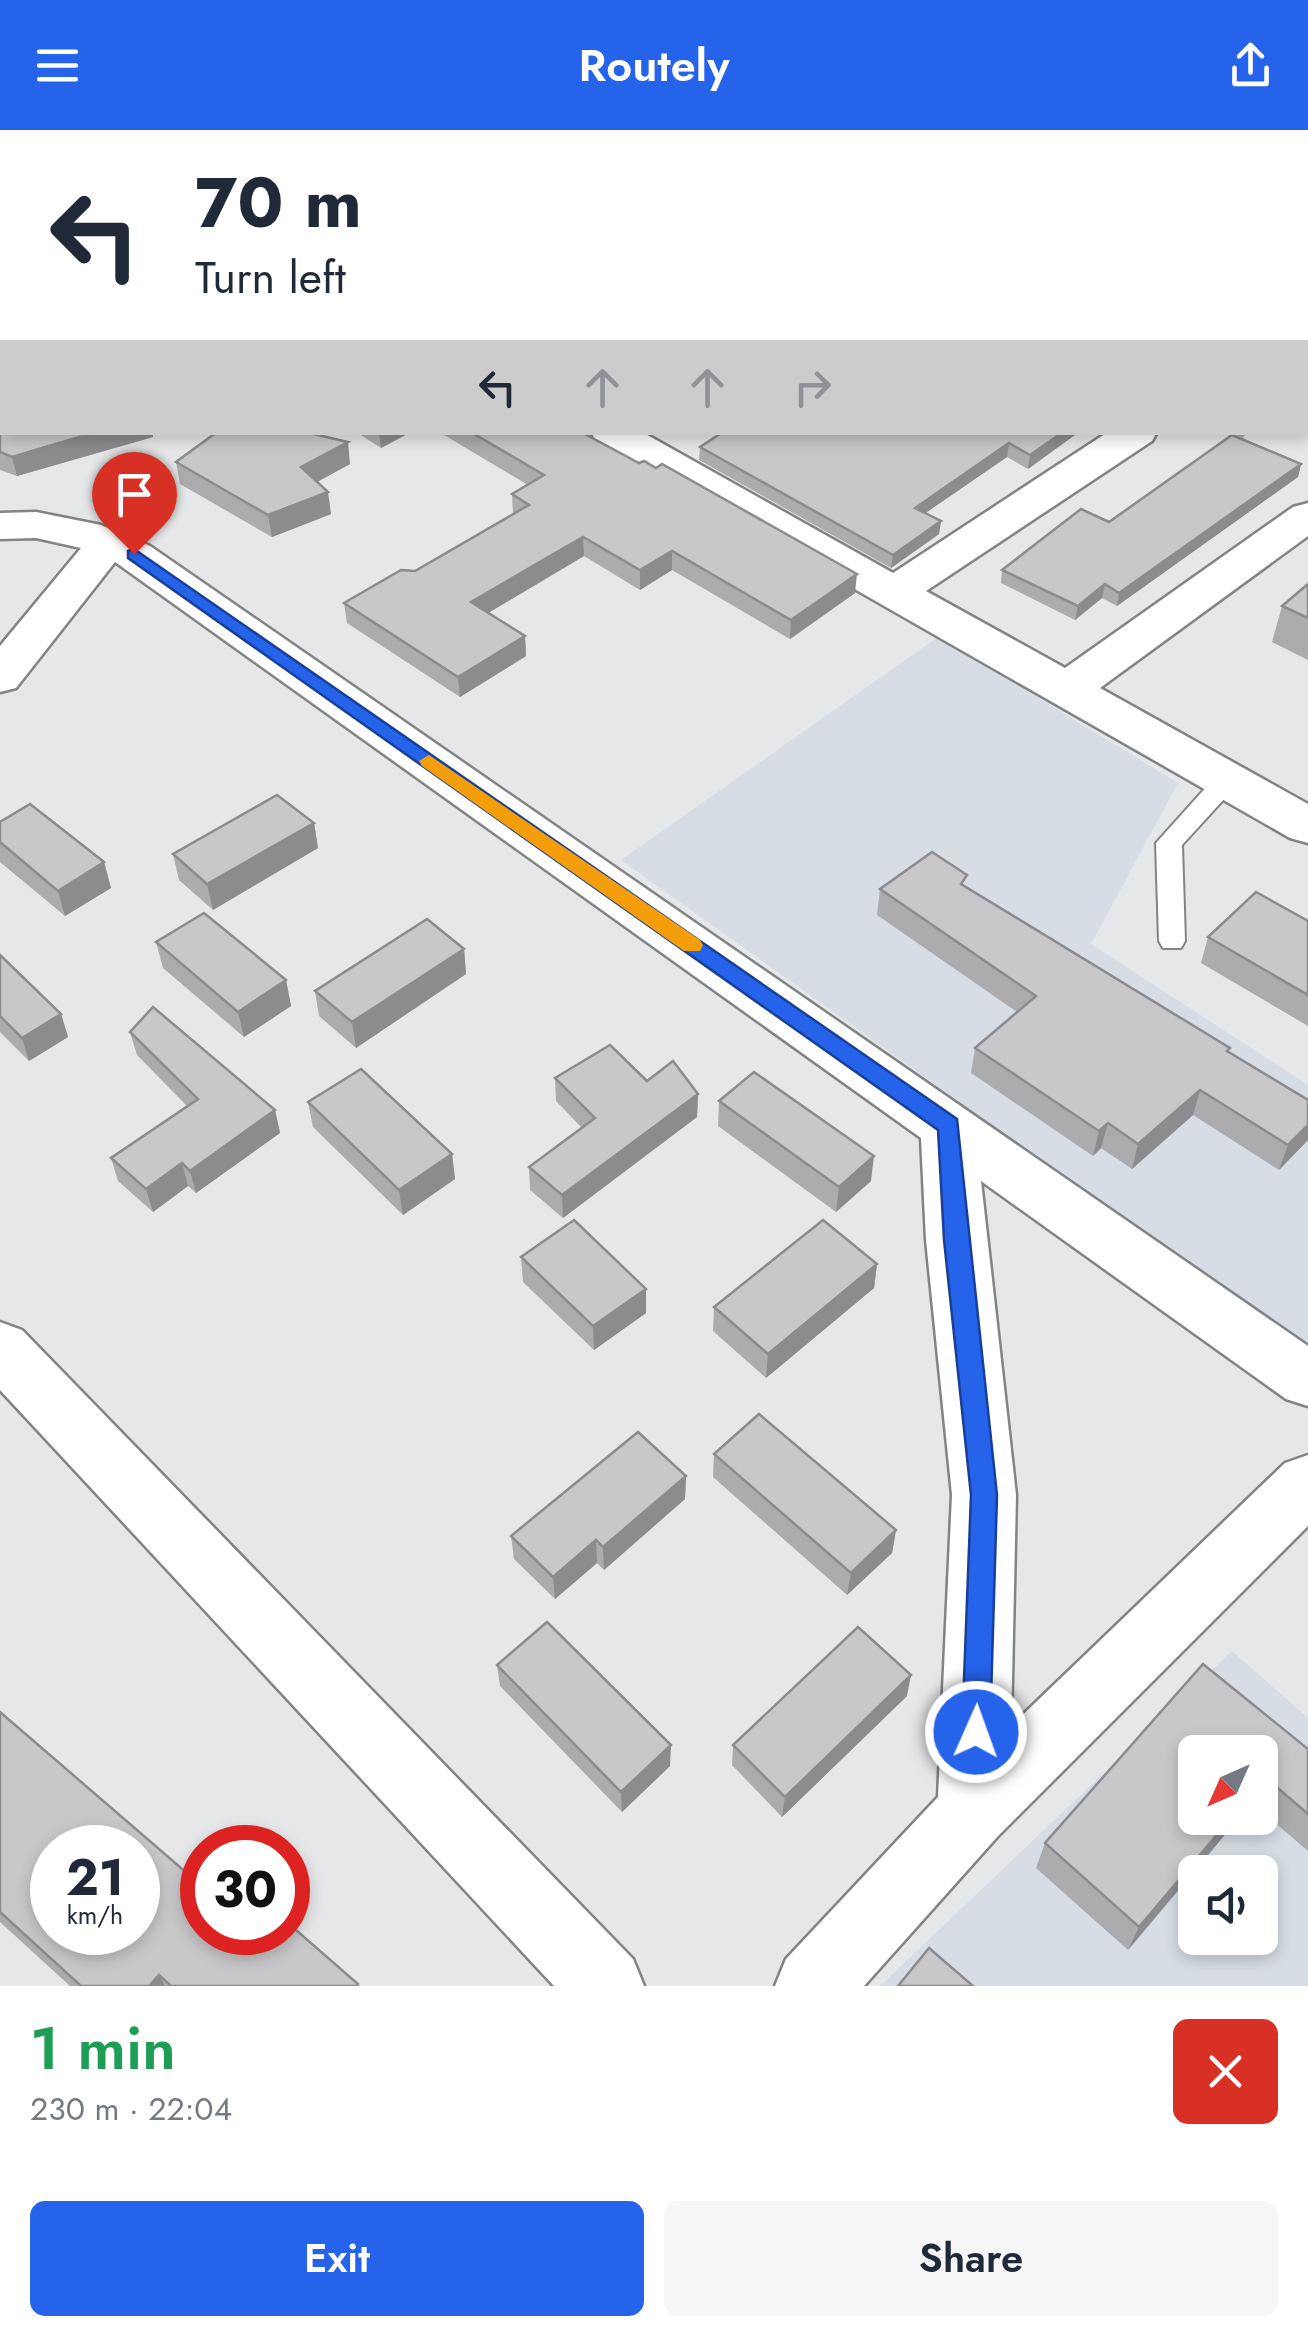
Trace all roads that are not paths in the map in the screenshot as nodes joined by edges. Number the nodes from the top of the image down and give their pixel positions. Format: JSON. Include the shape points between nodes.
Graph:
{"nodes":[{"id":1,"x":624,"y":435,"type":"edge"},
{"id":2,"x":1132,"y":435,"type":"edge"},
{"id":3,"x":1308,"y":516,"type":"edge"},
{"id":4,"x":0,"y":526,"type":"edge"},
{"id":5,"x":108,"y":542,"type":"junction"},
{"id":6,"x":894,"y":592,"type":"junction"},
{"id":7,"x":0,"y":676,"type":"edge"},
{"id":8,"x":1067,"y":689,"type":"junction"},
{"id":9,"x":1227,"y":780,"type":"junction"},
{"id":10,"x":1308,"y":826,"type":"edge"},
{"id":11,"x":1172,"y":941,"type":"dead end"},
{"id":12,"x":949,"y":1126,"type":"junction"},
{"id":13,"x":0,"y":1348,"type":"edge"},
{"id":14,"x":1308,"y":1380,"type":"edge"},
{"id":15,"x":1308,"y":1483,"type":"edge"},
{"id":16,"x":973,"y":1811,"type":"junction"},
{"id":17,"x":606,"y":1986,"type":"edge"},
{"id":18,"x":813,"y":1986,"type":"edge"}],
"edges":[{"from":1,"to":6,"type":"street"},
{"from":2,"to":6,"type":"street"},
{"from":3,"to":8,"type":"street"},
{"from":4,"to":5,"type":"street","via":[[62,526]]},
{"from":5,"to":7,"type":"street"},
{"from":5,"to":12,"type":"street"},
{"from":6,"to":8,"type":"street"},
{"from":8,"to":9,"type":"street"},
{"from":9,"to":10,"type":"street"},
{"from":9,"to":11,"type":"lane","via":[[1169,842]]},
{"from":12,"to":14,"type":"street"},
{"from":12,"to":16,"type":"street","via":[[984,1495]]},
{"from":13,"to":17,"type":"street"},
{"from":15,"to":16,"type":"street"},
{"from":16,"to":18,"type":"street"}]}
